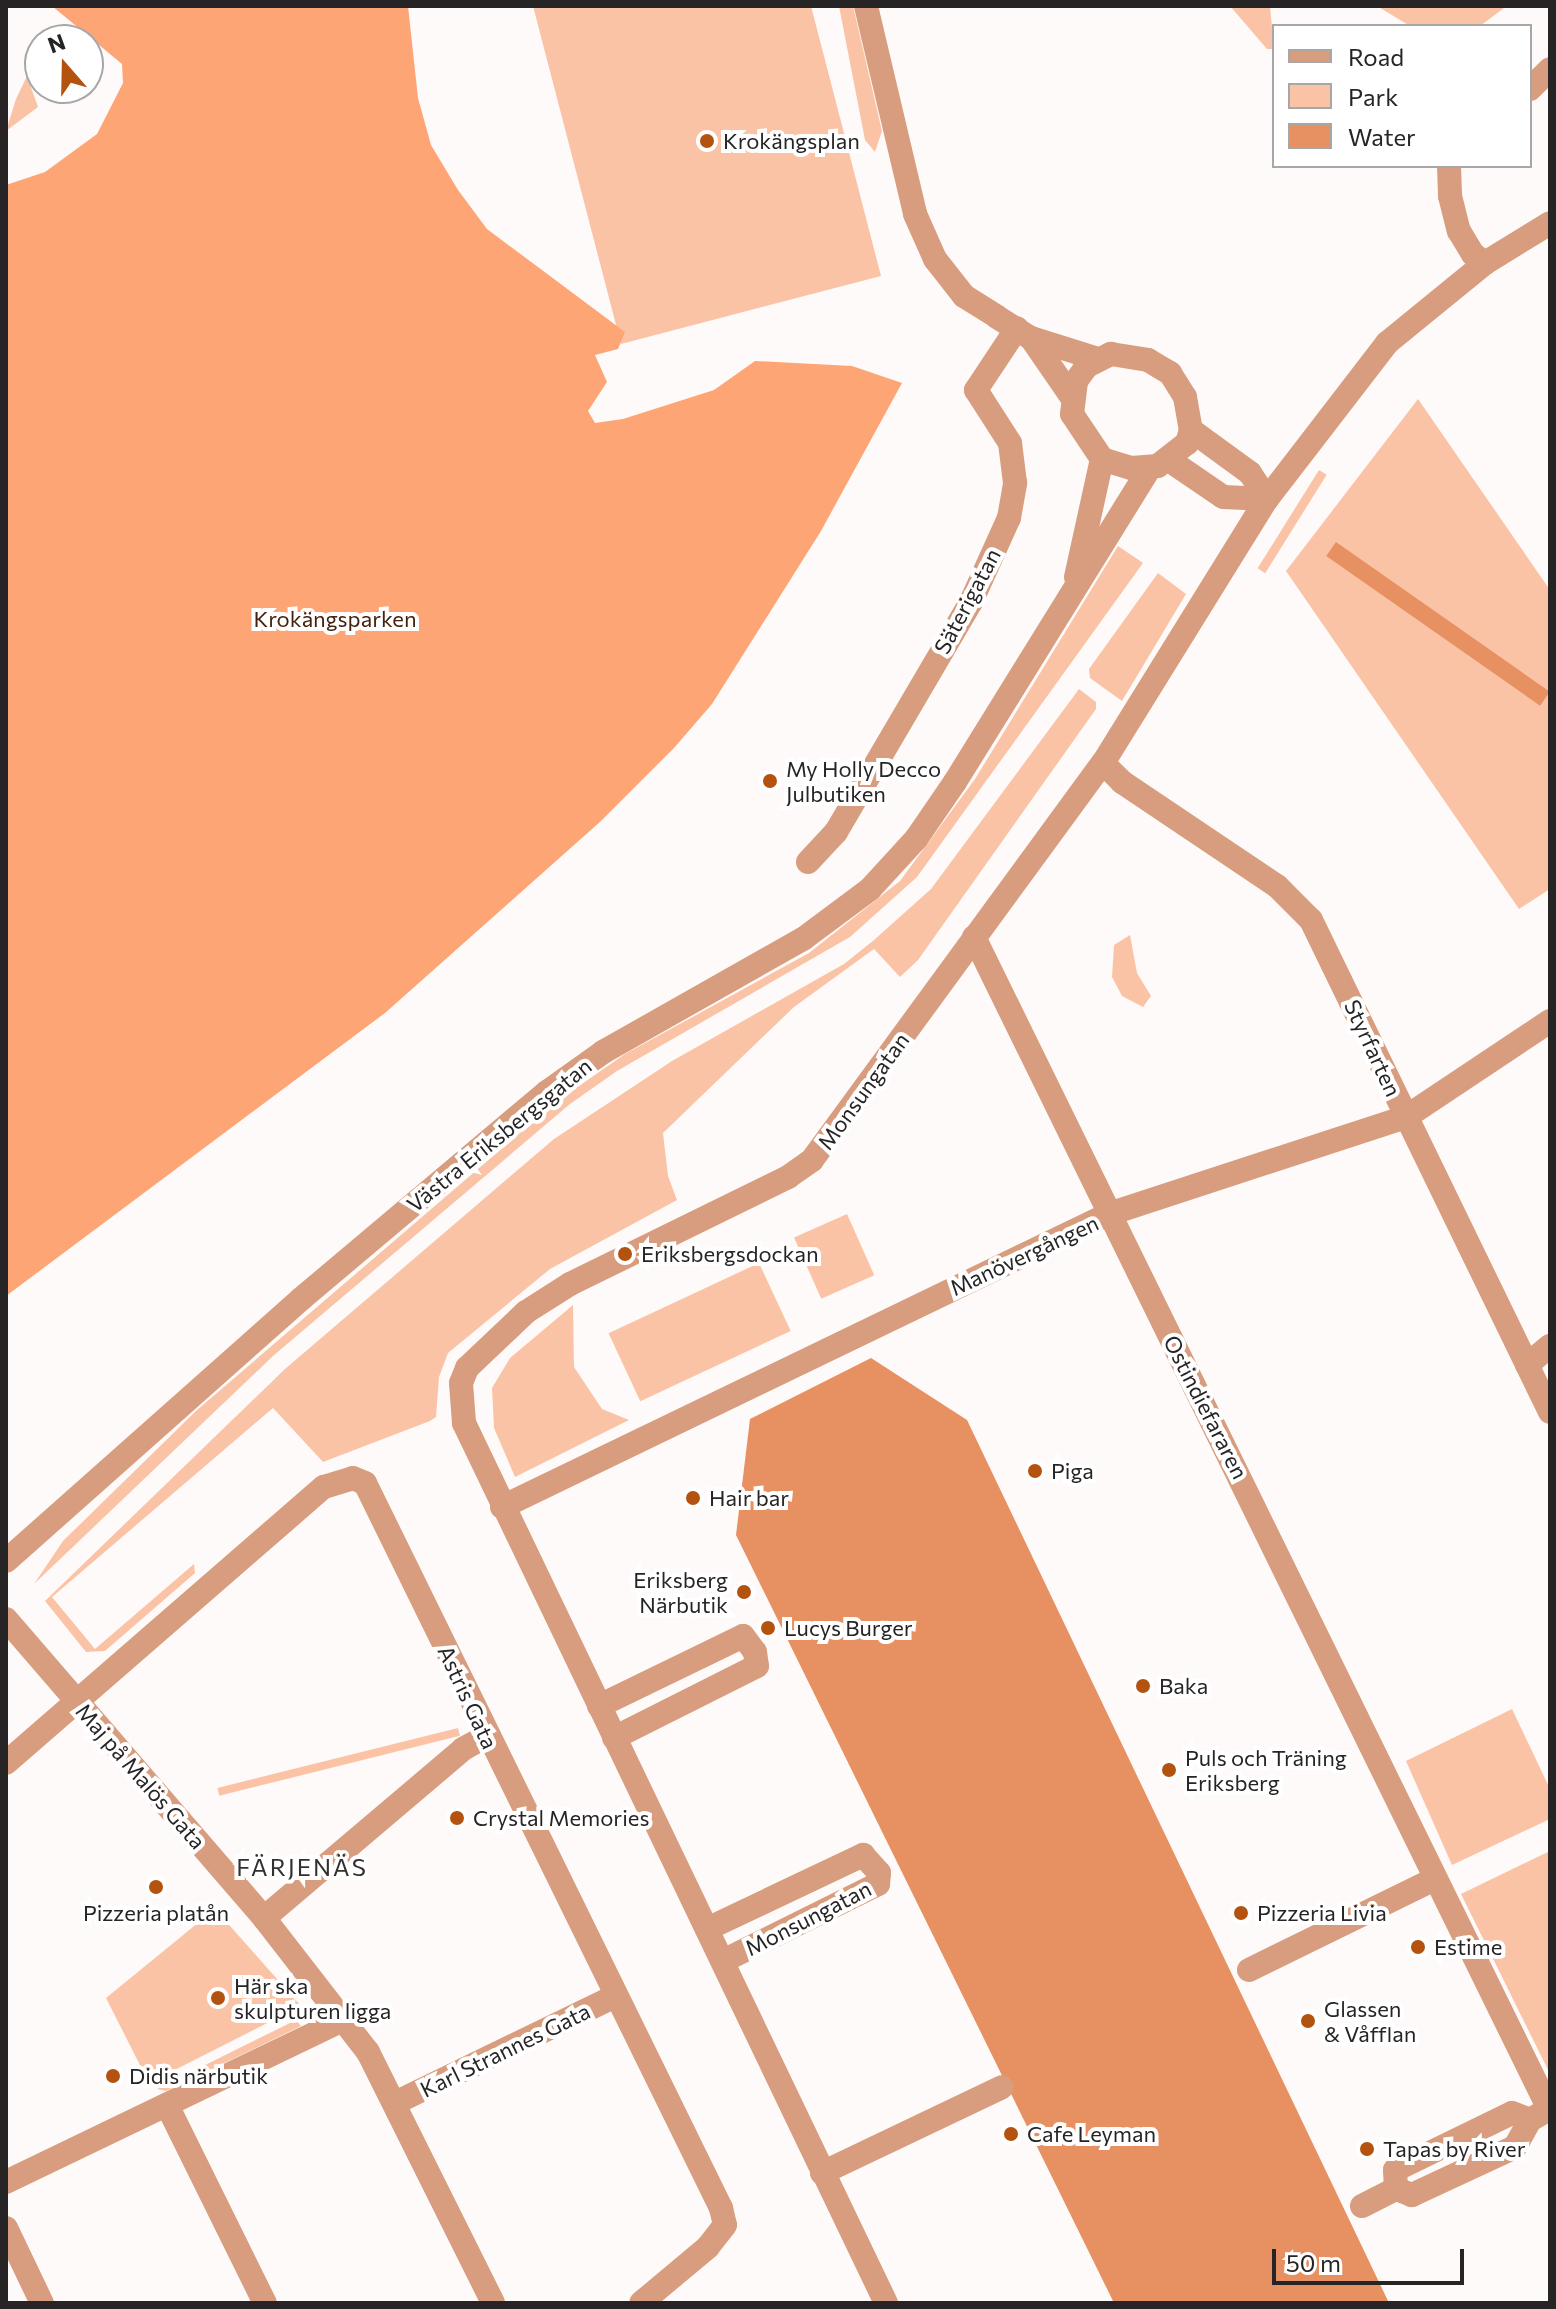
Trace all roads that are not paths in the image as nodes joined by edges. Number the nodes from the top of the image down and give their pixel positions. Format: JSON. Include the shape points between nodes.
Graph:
{"nodes":[{"id":1,"x":866,"y":6,"type":"edge"},
{"id":2,"x":1550,"y":69,"type":"edge"},
{"id":3,"x":1532,"y":87,"type":"edge"},
{"id":4,"x":1449,"y":168,"type":"edge"},
{"id":5,"x":1550,"y":223,"type":"edge"},
{"id":6,"x":1485,"y":263,"type":"junction"},
{"id":7,"x":1024,"y":333,"type":"junction"},
{"id":8,"x":1098,"y":359,"type":"junction"},
{"id":9,"x":1071,"y":396,"type":"junction"},
{"id":10,"x":1191,"y":430,"type":"junction"},
{"id":11,"x":1102,"y":459,"type":"junction"},
{"id":12,"x":1159,"y":465,"type":"junction"},
{"id":13,"x":1267,"y":499,"type":"junction"},
{"id":14,"x":1070,"y":603,"type":"junction"},
{"id":15,"x":1103,"y":763,"type":"junction"},
{"id":16,"x":808,"y":862,"type":"dead end"},
{"id":17,"x":974,"y":937,"type":"junction"},
{"id":18,"x":1550,"y":1021,"type":"edge"},
{"id":19,"x":1406,"y":1117,"type":"junction"},
{"id":20,"x":1109,"y":1214,"type":"junction"},
{"id":21,"x":1550,"y":1346,"type":"edge"},
{"id":22,"x":1527,"y":1365,"type":"junction"},
{"id":23,"x":1550,"y":1412,"type":"edge"},
{"id":24,"x":502,"y":1507,"type":"junction"},
{"id":25,"x":6,"y":1561,"type":"edge"},
{"id":26,"x":6,"y":1619,"type":"edge"},
{"id":27,"x":77,"y":1701,"type":"junction"},
{"id":28,"x":599,"y":1706,"type":"junction"},
{"id":29,"x":486,"y":1736,"type":"junction"},
{"id":30,"x":614,"y":1738,"type":"junction"},
{"id":31,"x":6,"y":1763,"type":"edge"},
{"id":32,"x":1433,"y":1880,"type":"junction"},
{"id":33,"x":264,"y":1918,"type":"junction"},
{"id":34,"x":707,"y":1929,"type":"junction"},
{"id":35,"x":723,"y":1961,"type":"junction"},
{"id":36,"x":1249,"y":1970,"type":"dead end"},
{"id":37,"x":615,"y":1996,"type":"junction"},
{"id":38,"x":342,"y":2020,"type":"junction"},
{"id":39,"x":1002,"y":2087,"type":"dead end"},
{"id":40,"x":395,"y":2103,"type":"junction"},
{"id":41,"x":167,"y":2105,"type":"junction"},
{"id":42,"x":822,"y":2173,"type":"junction"},
{"id":43,"x":6,"y":2182,"type":"edge"},
{"id":44,"x":1362,"y":2206,"type":"dead end"},
{"id":45,"x":6,"y":2228,"type":"edge"},
{"id":46,"x":42,"y":2303,"type":"edge"},
{"id":47,"x":265,"y":2303,"type":"edge"},
{"id":48,"x":493,"y":2303,"type":"edge"},
{"id":49,"x":641,"y":2303,"type":"edge"},
{"id":50,"x":886,"y":2303,"type":"edge"}],
"edges":[{"from":1,"to":7,"type":"street","via":[[923,238],[958,291]]},
{"from":2,"to":3,"type":"street"},
{"from":4,"to":6,"type":"street","via":[[1459,231]]},
{"from":5,"to":6,"type":"street","name":"Monsungatan"},
{"from":6,"to":13,"type":"street","name":"Monsungatan","via":[[1397,331]]},
{"from":7,"to":8,"type":"street"},
{"from":7,"to":9,"type":"street"},
{"from":7,"to":16,"type":"street","name":"Säterigatan","via":[[976,390],[1010,443],[1015,483],[1009,518],[971,602],[836,832]]},
{"from":8,"to":9,"type":"street","via":[[1076,381]]},
{"from":8,"to":10,"type":"street","via":[[1126,355],[1170,373],[1185,397]]},
{"from":9,"to":11,"type":"street","via":[[1081,433]]},
{"from":10,"to":12,"type":"street"},
{"from":10,"to":13,"type":"street","via":[[1250,473]]},
{"from":11,"to":12,"type":"street"},
{"from":11,"to":14,"type":"street","name":"Västra Eriksbergsgatan"},
{"from":12,"to":13,"type":"street","via":[[1223,497]]},
{"from":12,"to":14,"type":"street","name":"Västra Eriksbergsgatan"},
{"from":13,"to":15,"type":"street","name":"Monsungatan"},
{"from":14,"to":25,"type":"street","name":"Västra Eriksbergsgatan","via":[[929,821],[870,889],[803,939],[603,1052],[547,1092],[301,1299]]},
{"from":15,"to":17,"type":"street","name":"Monsungatan"},
{"from":15,"to":19,"type":"street","name":"Styrfarten","via":[[1122,782],[1277,886],[1311,920]]},
{"from":17,"to":20,"type":"street","name":"Ostindiefararen"},
{"from":17,"to":24,"type":"street","name":"Monsungatan","via":[[812,1160],[788,1177],[570,1284],[526,1312],[467,1368],[460,1411]]},
{"from":18,"to":19,"type":"street","name":"Manövergången"},
{"from":19,"to":20,"type":"street","name":"Manövergången"},
{"from":19,"to":22,"type":"street","name":"Styrfarten"},
{"from":20,"to":24,"type":"street","name":"Manövergången"},
{"from":20,"to":32,"type":"street","name":"Ostindiefararen","via":[[1255,1504]]},
{"from":21,"to":22,"type":"street"},
{"from":22,"to":23,"type":"street","name":"Styrfarten"},
{"from":24,"to":28,"type":"street","name":"Monsungatan"},
{"from":26,"to":27,"type":"street","name":"Maj på Malös Gata"},
{"from":27,"to":29,"type":"street","name":"Astris Gata","via":[[324,1487],[353,1478],[365,1483],[375,1502]]},
{"from":27,"to":31,"type":"street","name":"Astris Gata"},
{"from":27,"to":33,"type":"street","name":"Maj på Malös Gata"},
{"from":28,"to":30,"type":"street","name":"Monsungatan"},
{"from":28,"to":30,"type":"street","via":[[743,1636],[749,1640],[757,1666]]},
{"from":29,"to":33,"type":"street","via":[[463,1749]]},
{"from":29,"to":37,"type":"street","name":"Astris Gata"},
{"from":30,"to":34,"type":"street","name":"Monsungatan"},
{"from":32,"to":36,"type":"street"},
{"from":32,"to":44,"type":"street","name":"Ostindiefararen","via":[[1549,2109],[1530,2120],[1512,2113],[1395,2170],[1396,2189]]},
{"from":33,"to":38,"type":"street","name":"Maj på Malös Gata"},
{"from":34,"to":35,"type":"street","name":"Monsungatan"},
{"from":34,"to":35,"type":"street","name":"Monsungatan","via":[[863,1855],[879,1873],[878,1884]]},
{"from":35,"to":42,"type":"street","name":"Monsungatan"},
{"from":37,"to":40,"type":"street","name":"Karl Strannes Gata"},
{"from":37,"to":49,"type":"street","name":"Astris Gata","via":[[725,2225],[708,2247]]},
{"from":38,"to":40,"type":"street","name":"Maj på Malös Gata","via":[[368,2052]]},
{"from":38,"to":41,"type":"street"},
{"from":39,"to":42,"type":"street"},
{"from":40,"to":48,"type":"street","name":"Maj på Malös Gata"},
{"from":41,"to":43,"type":"street"},
{"from":41,"to":47,"type":"street"},
{"from":42,"to":50,"type":"street","name":"Monsungatan"},
{"from":45,"to":46,"type":"street"}]}
